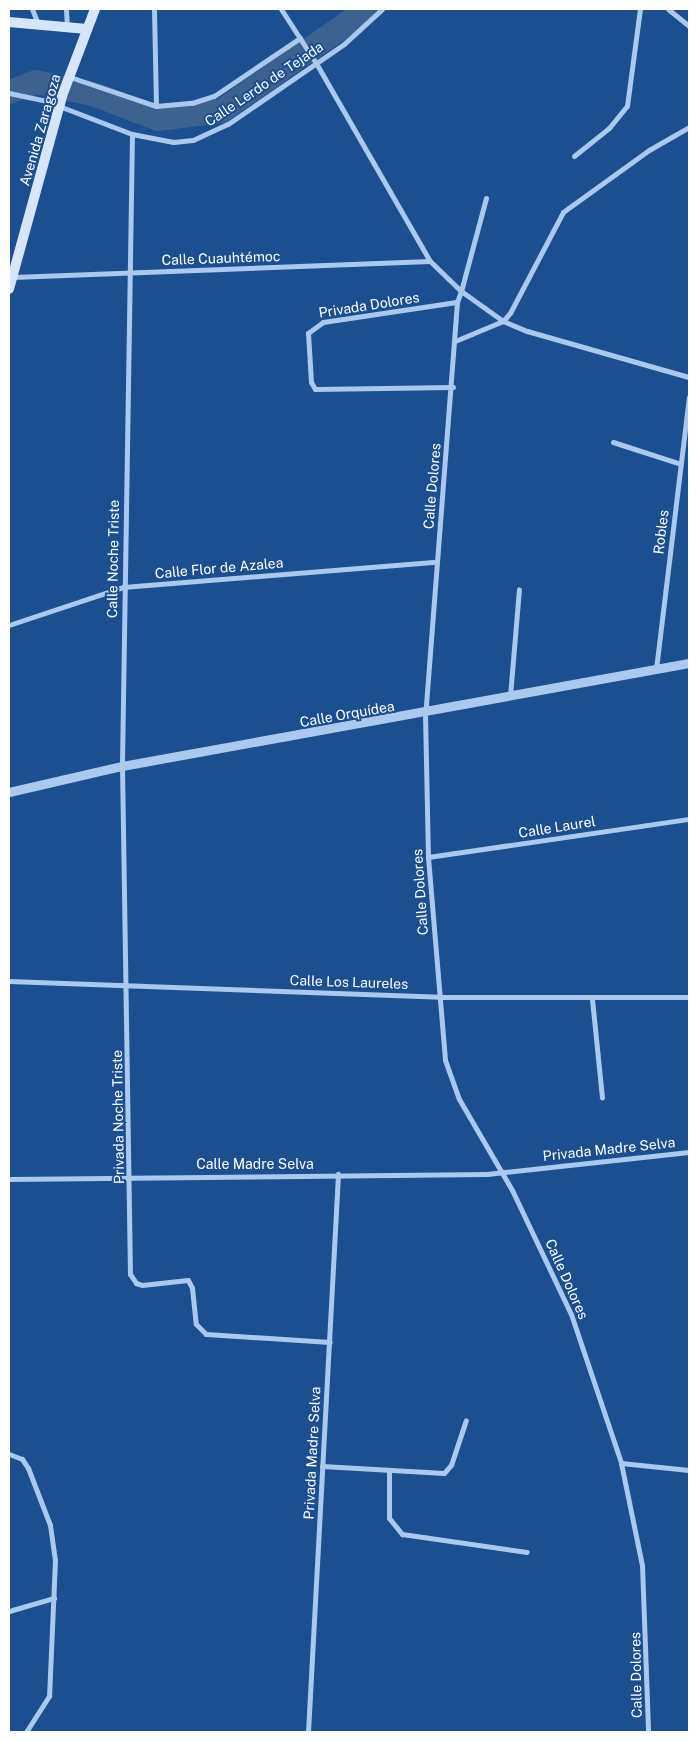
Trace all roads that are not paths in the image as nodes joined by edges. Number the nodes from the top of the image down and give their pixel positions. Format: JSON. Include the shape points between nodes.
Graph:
{"nodes":[{"id":1,"x":32,"y":9,"type":"edge"},
{"id":2,"x":66,"y":9,"type":"edge"},
{"id":3,"x":95,"y":9,"type":"edge"},
{"id":4,"x":281,"y":9,"type":"edge"},
{"id":5,"x":382,"y":9,"type":"edge"},
{"id":6,"x":640,"y":9,"type":"edge"},
{"id":7,"x":668,"y":9,"type":"edge"},
{"id":8,"x":154,"y":10,"type":"edge"},
{"id":9,"x":9,"y":22,"type":"edge"},
{"id":10,"x":39,"y":24,"type":"junction"},
{"id":11,"x":67,"y":26,"type":"junction"},
{"id":12,"x":689,"y":26,"type":"edge"},
{"id":13,"x":87,"y":29,"type":"junction"},
{"id":14,"x":300,"y":38,"type":"junction"},
{"id":15,"x":316,"y":63,"type":"junction"},
{"id":16,"x":68,"y":80,"type":"junction"},
{"id":17,"x":9,"y":93,"type":"edge"},
{"id":18,"x":156,"y":106,"type":"junction"},
{"id":19,"x":60,"y":109,"type":"junction"},
{"id":20,"x":689,"y":127,"type":"edge"},
{"id":21,"x":132,"y":134,"type":"junction"},
{"id":22,"x":574,"y":156,"type":"dead end"},
{"id":23,"x":486,"y":198,"type":"dead end"},
{"id":24,"x":430,"y":261,"type":"junction"},
{"id":25,"x":131,"y":272,"type":"junction"},
{"id":26,"x":13,"y":277,"type":"junction"},
{"id":27,"x":9,"y":289,"type":"edge"},
{"id":28,"x":461,"y":291,"type":"junction"},
{"id":29,"x":457,"y":302,"type":"junction"},
{"id":30,"x":502,"y":321,"type":"junction"},
{"id":31,"x":455,"y":341,"type":"junction"},
{"id":32,"x":689,"y":377,"type":"edge"},
{"id":33,"x":452,"y":387,"type":"junction"},
{"id":34,"x":689,"y":397,"type":"edge"},
{"id":35,"x":613,"y":442,"type":"dead end"},
{"id":36,"x":681,"y":464,"type":"junction"},
{"id":37,"x":436,"y":562,"type":"junction"},
{"id":38,"x":124,"y":587,"type":"junction"},
{"id":39,"x":519,"y":589,"type":"dead end"},
{"id":40,"x":9,"y":625,"type":"edge"},
{"id":41,"x":689,"y":664,"type":"edge"},
{"id":42,"x":656,"y":669,"type":"junction"},
{"id":43,"x":510,"y":697,"type":"junction"},
{"id":44,"x":425,"y":714,"type":"junction"},
{"id":45,"x":122,"y":766,"type":"junction"},
{"id":46,"x":9,"y":792,"type":"edge"},
{"id":47,"x":689,"y":818,"type":"edge"},
{"id":48,"x":428,"y":857,"type":"junction"},
{"id":49,"x":9,"y":980,"type":"edge"},
{"id":50,"x":126,"y":985,"type":"junction"},
{"id":51,"x":440,"y":997,"type":"junction"},
{"id":52,"x":689,"y":997,"type":"edge"},
{"id":53,"x":592,"y":999,"type":"junction"},
{"id":54,"x":602,"y":1097,"type":"dead end"},
{"id":55,"x":689,"y":1152,"type":"edge"},
{"id":56,"x":500,"y":1171,"type":"junction"},
{"id":57,"x":338,"y":1174,"type":"junction"},
{"id":58,"x":130,"y":1177,"type":"junction"},
{"id":59,"x":9,"y":1178,"type":"edge"},
{"id":60,"x":330,"y":1342,"type":"junction"},
{"id":61,"x":466,"y":1420,"type":"dead end"},
{"id":62,"x":9,"y":1454,"type":"edge"},
{"id":63,"x":621,"y":1463,"type":"junction"},
{"id":64,"x":322,"y":1466,"type":"junction"},
{"id":65,"x":689,"y":1470,"type":"edge"},
{"id":66,"x":388,"y":1472,"type":"junction"},
{"id":67,"x":527,"y":1552,"type":"dead end"},
{"id":68,"x":54,"y":1598,"type":"junction"},
{"id":69,"x":9,"y":1611,"type":"edge"},
{"id":70,"x":26,"y":1732,"type":"edge"},
{"id":71,"x":308,"y":1732,"type":"edge"},
{"id":72,"x":648,"y":1732,"type":"edge"}],
"edges":[{"from":1,"to":10,"type":"street"},
{"from":2,"to":11,"type":"street"},
{"from":3,"to":13,"type":"main road","name":"Avenida Zaragoza"},
{"from":4,"to":14,"type":"street"},
{"from":5,"to":15,"type":"street","name":"Calle Lerdo de Tejada"},
{"from":6,"to":22,"type":"street","via":[[627,106],[609,128]]},
{"from":7,"to":12,"type":"street"},
{"from":8,"to":18,"type":"street"},
{"from":9,"to":10,"type":"main road"},
{"from":10,"to":11,"type":"main road"},
{"from":11,"to":13,"type":"main road"},
{"from":13,"to":16,"type":"main road","name":"Avenida Zaragoza"},
{"from":14,"to":15,"type":"street"},
{"from":14,"to":18,"type":"street","via":[[214,96],[192,104]]},
{"from":15,"to":21,"type":"street","name":"Calle Lerdo de Tejada","via":[[209,136],[174,142]]},
{"from":15,"to":24,"type":"street"},
{"from":16,"to":18,"type":"street"},
{"from":16,"to":19,"type":"main road","name":"Avenida Zaragoza"},
{"from":17,"to":19,"type":"street","name":"Calle Lerdo de Tejada","via":[[38,98]]},
{"from":19,"to":21,"type":"street","name":"Calle Lerdo de Tejada"},
{"from":19,"to":26,"type":"main road","name":"Avenida Zaragoza"},
{"from":20,"to":30,"type":"street","via":[[649,150],[563,212]]},
{"from":21,"to":25,"type":"street","name":"Calle Noche Triste"},
{"from":23,"to":28,"type":"street","name":"Calle Dolores"},
{"from":24,"to":25,"type":"street","name":"Calle Cuauhtémoc"},
{"from":24,"to":28,"type":"street"},
{"from":25,"to":26,"type":"street","name":"Calle Cuauhtémoc"},
{"from":25,"to":38,"type":"street","name":"Calle Noche Triste"},
{"from":26,"to":27,"type":"main road","name":"Avenida Zaragoza"},
{"from":28,"to":29,"type":"street","name":"Calle Dolores"},
{"from":28,"to":30,"type":"street"},
{"from":29,"to":31,"type":"street","name":"Calle Dolores"},
{"from":29,"to":33,"type":"street","name":"Privada Dolores","via":[[314,325],[308,333],[311,382],[319,390]]},
{"from":30,"to":31,"type":"street"},
{"from":30,"to":32,"type":"street"},
{"from":31,"to":33,"type":"street","name":"Calle Dolores"},
{"from":33,"to":37,"type":"street","name":"Calle Dolores"},
{"from":34,"to":36,"type":"street","name":"Robles"},
{"from":35,"to":36,"type":"street"},
{"from":36,"to":42,"type":"street","name":"Robles"},
{"from":37,"to":38,"type":"street","name":"Calle Flor de Azalea"},
{"from":37,"to":44,"type":"street","name":"Calle Dolores"},
{"from":38,"to":40,"type":"street","name":"Calle Flor de Azalea"},
{"from":38,"to":45,"type":"street","name":"Calle Noche Triste"},
{"from":39,"to":43,"type":"street"},
{"from":41,"to":42,"type":"street","name":"Calle Orquídea"},
{"from":42,"to":43,"type":"street","name":"Calle Orquídea"},
{"from":43,"to":44,"type":"street","name":"Calle Orquídea"},
{"from":44,"to":45,"type":"street","name":"Calle Orquídea"},
{"from":44,"to":48,"type":"street","name":"Calle Dolores"},
{"from":45,"to":46,"type":"street","name":"Calle Orquídea"},
{"from":45,"to":50,"type":"street","name":"Calle Noche Triste"},
{"from":47,"to":48,"type":"street","name":"Calle Laurel"},
{"from":48,"to":51,"type":"street","name":"Calle Dolores"},
{"from":49,"to":50,"type":"street","name":"Calle Los Laureles"},
{"from":50,"to":51,"type":"street","name":"Calle Los Laureles"},
{"from":50,"to":58,"type":"street","name":"Privada Noche Triste"},
{"from":51,"to":53,"type":"street","name":"Calle Los Laureles"},
{"from":51,"to":56,"type":"street","name":"Calle Dolores","via":[[450,1079]]},
{"from":52,"to":53,"type":"street","name":"Calle Los Laureles"},
{"from":53,"to":54,"type":"street"},
{"from":55,"to":56,"type":"street","name":"Privada Madre Selva"},
{"from":56,"to":57,"type":"street","name":"Calle Madre Selva"},
{"from":56,"to":63,"type":"street","name":"Calle Dolores","via":[[571,1314]]},
{"from":57,"to":58,"type":"street","name":"Calle Madre Selva"},
{"from":57,"to":60,"type":"street","name":"Privada Madre Selva"},
{"from":58,"to":59,"type":"street","name":"Calle Madre Selva"},
{"from":58,"to":60,"type":"street","name":"Privada Noche Triste","via":[[130,1274],[136,1283],[188,1280],[192,1288],[196,1324],[206,1334]]},
{"from":60,"to":64,"type":"street","name":"Privada Madre Selva"},
{"from":61,"to":66,"type":"street","via":[[448,1470],[438,1474]]},
{"from":62,"to":68,"type":"street","via":[[22,1459],[28,1468],[50,1526]]},
{"from":63,"to":65,"type":"street"},
{"from":63,"to":72,"type":"street","name":"Calle Dolores","via":[[642,1565]]},
{"from":64,"to":66,"type":"street"},
{"from":64,"to":71,"type":"street","name":"Privada Madre Selva"},
{"from":66,"to":67,"type":"street","via":[[389,1518],[402,1534]]},
{"from":68,"to":69,"type":"street"},
{"from":68,"to":70,"type":"street","via":[[49,1696]]}]}
